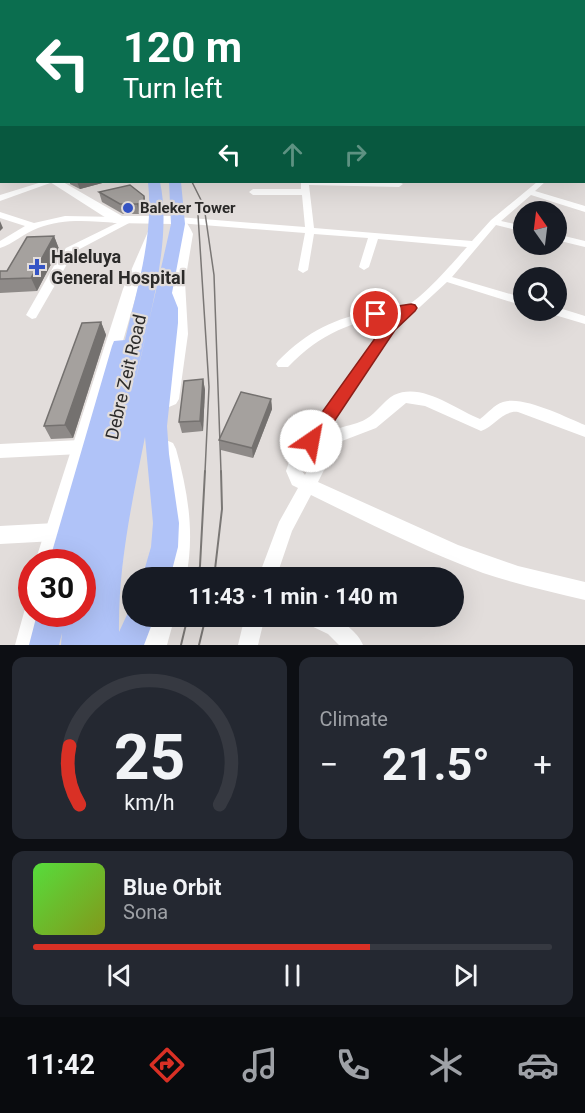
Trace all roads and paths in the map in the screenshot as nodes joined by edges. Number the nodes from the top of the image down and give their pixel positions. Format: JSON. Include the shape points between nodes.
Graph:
{"nodes":[{"id":1,"x":46,"y":183,"type":"edge"},
{"id":2,"x":59,"y":183,"type":"edge"},
{"id":3,"x":154,"y":183,"type":"edge"},
{"id":4,"x":175,"y":183,"type":"edge"},
{"id":5,"x":540,"y":183,"type":"edge"},
{"id":6,"x":399,"y":184,"type":"dead end"},
{"id":7,"x":306,"y":185,"type":"edge"},
{"id":8,"x":253,"y":192,"type":"dead end"},
{"id":9,"x":529,"y":192,"type":"junction"},
{"id":10,"x":0,"y":198,"type":"edge"},
{"id":11,"x":585,"y":209,"type":"edge"},
{"id":12,"x":0,"y":215,"type":"edge"},
{"id":13,"x":124,"y":221,"type":"junction"},
{"id":14,"x":178,"y":222,"type":"junction"},
{"id":15,"x":495,"y":222,"type":"junction"},
{"id":16,"x":156,"y":225,"type":"junction"},
{"id":17,"x":34,"y":226,"type":"junction"},
{"id":18,"x":513,"y":226,"type":"edge"},
{"id":19,"x":310,"y":232,"type":"junction"},
{"id":20,"x":374,"y":236,"type":"junction"},
{"id":21,"x":567,"y":240,"type":"edge"},
{"id":22,"x":473,"y":244,"type":"junction"},
{"id":23,"x":585,"y":244,"type":"edge"},
{"id":24,"x":0,"y":245,"type":"edge"},
{"id":25,"x":364,"y":267,"type":"dead end"},
{"id":26,"x":303,"y":270,"type":"dead end"},
{"id":27,"x":445,"y":278,"type":"junction"},
{"id":28,"x":154,"y":289,"type":"junction"},
{"id":29,"x":513,"y":299,"type":"edge"},
{"id":30,"x":411,"y":308,"type":"junction"},
{"id":31,"x":32,"y":315,"type":"dead end"},
{"id":32,"x":567,"y":315,"type":"edge"},
{"id":33,"x":585,"y":320,"type":"edge"},
{"id":34,"x":283,"y":364,"type":"dead end"},
{"id":35,"x":585,"y":431,"type":"edge"},
{"id":36,"x":80,"y":447,"type":"junction"},
{"id":37,"x":0,"y":451,"type":"edge"},
{"id":38,"x":308,"y":485,"type":"junction"},
{"id":39,"x":56,"y":532,"type":"junction"},
{"id":40,"x":0,"y":535,"type":"edge"},
{"id":41,"x":51,"y":549,"type":"edge"},
{"id":42,"x":66,"y":549,"type":"edge"},
{"id":43,"x":87,"y":549,"type":"edge"},
{"id":44,"x":159,"y":567,"type":"edge"},
{"id":45,"x":175,"y":567,"type":"edge"},
{"id":46,"x":271,"y":567,"type":"edge"},
{"id":47,"x":585,"y":591,"type":"edge"},
{"id":48,"x":32,"y":627,"type":"edge"},
{"id":49,"x":48,"y":627,"type":"edge"},
{"id":50,"x":77,"y":627,"type":"edge"},
{"id":51,"x":136,"y":627,"type":"edge"},
{"id":52,"x":159,"y":627,"type":"edge"},
{"id":53,"x":252,"y":627,"type":"edge"},
{"id":54,"x":335,"y":627,"type":"edge"},
{"id":55,"x":29,"y":645,"type":"edge"},
{"id":56,"x":44,"y":645,"type":"edge"},
{"id":57,"x":76,"y":645,"type":"edge"},
{"id":58,"x":104,"y":645,"type":"edge"},
{"id":59,"x":129,"y":645,"type":"edge"},
{"id":60,"x":153,"y":645,"type":"edge"},
{"id":61,"x":248,"y":645,"type":"edge"},
{"id":62,"x":352,"y":645,"type":"edge"}],
"edges":[{"from":1,"to":10,"type":"street"},
{"from":2,"to":13,"type":"main road"},
{"from":3,"to":16,"type":"main road","name":"Debre Zeit Road"},
{"from":4,"to":14,"type":"main road"},
{"from":5,"to":9,"type":"street"},
{"from":6,"to":7,"type":"street"},
{"from":7,"to":8,"type":"street"},
{"from":7,"to":19,"type":"street"},
{"from":9,"to":11,"type":"street"},
{"from":9,"to":15,"type":"street"},
{"from":12,"to":17,"type":"street"},
{"from":13,"to":16,"type":"main road"},
{"from":13,"to":17,"type":"street","via":[[81,218]]},
{"from":13,"to":31,"type":"street","via":[[64,256]]},
{"from":14,"to":16,"type":"main road"},
{"from":14,"to":19,"type":"street"},
{"from":14,"to":28,"type":"main road"},
{"from":14,"to":45,"type":"main road","via":[[186,234],[177,282],[180,334],[165,435],[179,500],[180,538]]},
{"from":15,"to":18,"type":"street"},
{"from":15,"to":22,"type":"street"},
{"from":16,"to":28,"type":"main road","name":"Debre Zeit Road"},
{"from":16,"to":36,"type":"main road","via":[[144,250]]},
{"from":17,"to":24,"type":"street"},
{"from":19,"to":20,"type":"street"},
{"from":19,"to":26,"type":"street"},
{"from":20,"to":22,"type":"street"},
{"from":20,"to":25,"type":"street"},
{"from":21,"to":23,"type":"street"},
{"from":22,"to":27,"type":"street"},
{"from":27,"to":29,"type":"street"},
{"from":27,"to":30,"type":"street"},
{"from":28,"to":42,"type":"main road","via":[[130,318]]},
{"from":28,"to":43,"type":"main road","name":"Debre Zeit Road"},
{"from":28,"to":44,"type":"main road","via":[[169,300],[156,425],[166,536]]},
{"from":28,"to":58,"type":"main road","via":[[112,540],[104,603]]},
{"from":30,"to":34,"type":"street","via":[[373,315],[316,335]]},
{"from":30,"to":38,"type":"street","via":[[390,327],[296,464],[298,480]]},
{"from":32,"to":33,"type":"street"},
{"from":35,"to":38,"type":"street","via":[[519,406],[501,408],[491,422],[481,425],[422,399],[402,398],[392,402],[365,428],[336,438]]},
{"from":36,"to":37,"type":"street"},
{"from":36,"to":39,"type":"main road"},
{"from":38,"to":46,"type":"street","via":[[285,528]]},
{"from":38,"to":47,"type":"street","via":[[455,553],[510,573]]},
{"from":39,"to":40,"type":"street"},
{"from":39,"to":41,"type":"main road"},
{"from":48,"to":55,"type":"main road"},
{"from":49,"to":56,"type":"main road"},
{"from":50,"to":57,"type":"main road"},
{"from":51,"to":59,"type":"main road"},
{"from":52,"to":60,"type":"main road"},
{"from":53,"to":61,"type":"street"},
{"from":54,"to":62,"type":"street"}]}
